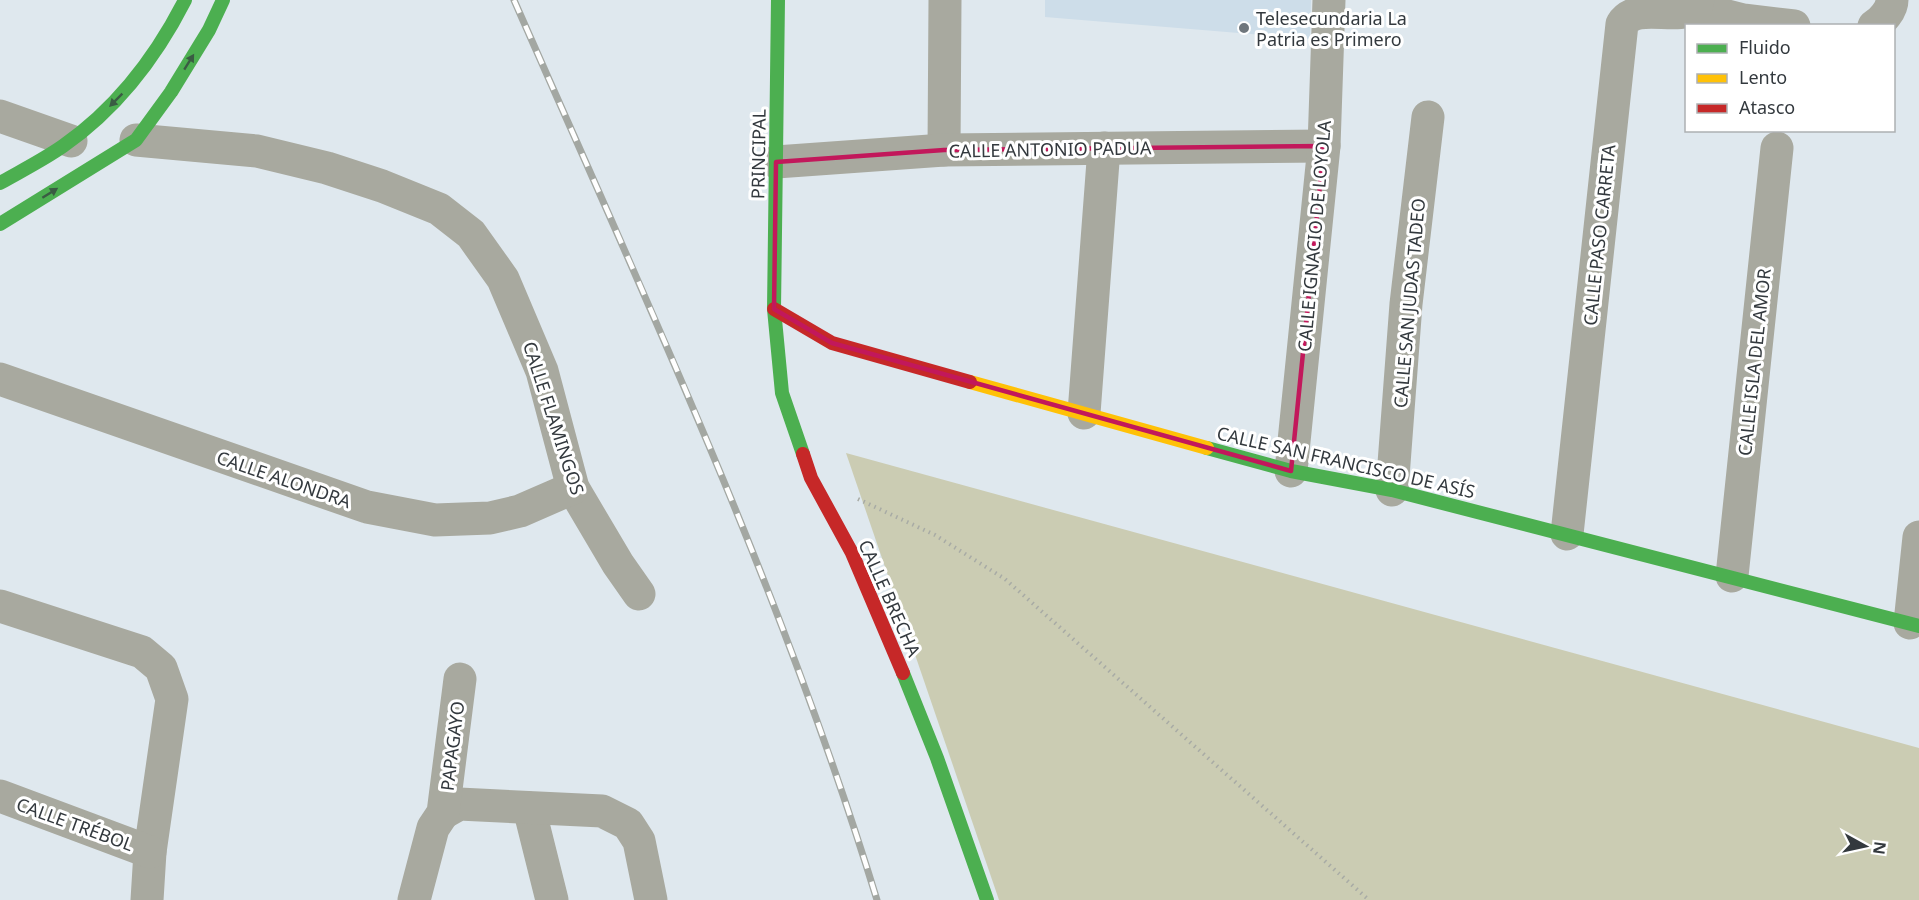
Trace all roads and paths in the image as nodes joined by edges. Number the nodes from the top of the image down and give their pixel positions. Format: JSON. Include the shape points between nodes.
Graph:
{"nodes":[{"id":1,"x":185,"y":0,"type":"edge"},
{"id":2,"x":223,"y":0,"type":"edge"},
{"id":3,"x":778,"y":0,"type":"edge"},
{"id":4,"x":945,"y":0,"type":"edge"},
{"id":5,"x":1329,"y":0,"type":"edge"},
{"id":6,"x":1892,"y":0,"type":"edge"},
{"id":7,"x":1697,"y":4,"type":"edge"},
{"id":8,"x":1777,"y":24,"type":"edge"},
{"id":9,"x":1877,"y":24,"type":"edge"},
{"id":10,"x":0,"y":116,"type":"edge"},
{"id":11,"x":1428,"y":117,"type":"dead end"},
{"id":12,"x":136,"y":140,"type":"junction"},
{"id":13,"x":71,"y":141,"type":"junction"},
{"id":14,"x":1324,"y":146,"type":"junction"},
{"id":15,"x":1104,"y":148,"type":"junction"},
{"id":16,"x":1777,"y":148,"type":"dead end"},
{"id":17,"x":944,"y":150,"type":"junction"},
{"id":18,"x":776,"y":162,"type":"junction"},
{"id":19,"x":0,"y":183,"type":"edge"},
{"id":20,"x":0,"y":224,"type":"edge"},
{"id":21,"x":774,"y":309,"type":"junction"},
{"id":22,"x":0,"y":379,"type":"edge"},
{"id":23,"x":1084,"y":413,"type":"junction"},
{"id":24,"x":1292,"y":471,"type":"junction"},
{"id":25,"x":811,"y":478,"type":"junction"},
{"id":26,"x":573,"y":488,"type":"junction"},
{"id":27,"x":1392,"y":490,"type":"junction"},
{"id":28,"x":1567,"y":534,"type":"junction"},
{"id":29,"x":1919,"y":537,"type":"edge"},
{"id":30,"x":1732,"y":576,"type":"junction"},
{"id":31,"x":639,"y":594,"type":"dead end"},
{"id":32,"x":0,"y":606,"type":"edge"},
{"id":33,"x":1914,"y":625,"type":"edge"},
{"id":34,"x":460,"y":680,"type":"dead end"},
{"id":35,"x":0,"y":796,"type":"edge"},
{"id":36,"x":529,"y":808,"type":"junction"},
{"id":37,"x":443,"y":813,"type":"junction"},
{"id":38,"x":150,"y":852,"type":"junction"},
{"id":39,"x":147,"y":900,"type":"edge"},
{"id":40,"x":414,"y":900,"type":"edge"},
{"id":41,"x":552,"y":900,"type":"edge"},
{"id":42,"x":651,"y":900,"type":"edge"},
{"id":43,"x":987,"y":900,"type":"edge"},
{"id":44,"x":1369,"y":900,"type":"edge"}],
"edges":[{"from":1,"to":13,"type":"street","one_way":true,"via":[[162,42],[119,97]]},
{"from":12,"to":2,"type":"street","one_way":true,"via":[[209,30]]},
{"from":3,"to":18,"type":"street","name":"PRINCIPAL"},
{"from":4,"to":17,"type":"street"},
{"from":5,"to":14,"type":"street","name":"CALLE IGNACIO DE LOYOLA"},
{"from":6,"to":9,"type":"street","via":[[1892,6]]},
{"from":7,"to":8,"type":"street","via":[[1743,20]]},
{"from":7,"to":28,"type":"street","name":"CALLE PASO CARRETA","via":[[1688,13],[1636,13],[1626,17],[1622,24]]},
{"from":10,"to":13,"type":"street"},
{"from":11,"to":27,"type":"street","name":"CALLE SAN JUDAS TADEO","via":[[1406,304]]},
{"from":20,"to":12,"type":"street","one_way":true},
{"from":12,"to":26,"type":"street","name":"CALLE FLAMINGOS","via":[[257,151],[327,168],[439,209],[471,234],[503,279],[542,371]]},
{"from":13,"to":19,"type":"street"},
{"from":14,"to":15,"type":"street","name":"CALLE ANTONIO PADUA"},
{"from":14,"to":24,"type":"street","name":"CALLE IGNACIO DE LOYOLA"},
{"from":15,"to":17,"type":"street","name":"CALLE ANTONIO PADUA"},
{"from":15,"to":23,"type":"street"},
{"from":16,"to":30,"type":"street","name":"CALLE ISLA DEL AMOR"},
{"from":17,"to":18,"type":"street","name":"CALLE ANTONIO PADUA"},
{"from":18,"to":21,"type":"street","name":"PRINCIPAL"},
{"from":21,"to":23,"type":"street","name":"CALLE SAN FRANCISCO DE ASÍS","via":[[832,343]]},
{"from":21,"to":25,"type":"street","name":"CALLE BRECHA","via":[[782,393]]},
{"from":22,"to":26,"type":"street","name":"CALLE ALONDRA","via":[[367,507],[435,520],[490,518],[520,511]]},
{"from":23,"to":24,"type":"street","name":"CALLE SAN FRANCISCO DE ASÍS"},
{"from":24,"to":27,"type":"street","name":"CALLE SAN FRANCISCO DE ASÍS"},
{"from":25,"to":43,"type":"street","name":"CALLE BRECHA","via":[[852,553],[896,655]]},
{"from":25,"to":44,"type":"path","via":[[935,535],[1005,579]]},
{"from":26,"to":31,"type":"street","name":"CALLE FLAMINGOS"},
{"from":27,"to":28,"type":"street","name":"CALLE SAN FRANCISCO DE ASÍS"},
{"from":28,"to":30,"type":"street","name":"CALLE SAN FRANCISCO DE ASÍS"},
{"from":29,"to":33,"type":"street"},
{"from":30,"to":33,"type":"street","name":"CALLE SAN FRANCISCO DE ASÍS"},
{"from":32,"to":38,"type":"street","via":[[142,652],[161,668],[172,699]]},
{"from":34,"to":37,"type":"street","name":"PAPAGAYO"},
{"from":35,"to":38,"type":"street","name":"CALLE TRÉBOL"},
{"from":36,"to":37,"type":"street","name":"PAPAGAYO","via":[[459,804]]},
{"from":36,"to":41,"type":"street"},
{"from":36,"to":42,"type":"street","name":"PAPAGAYO","via":[[602,811],[628,824],[639,841]]},
{"from":37,"to":40,"type":"street","name":"PAPAGAYO","via":[[433,828]]},
{"from":38,"to":39,"type":"street"}]}
